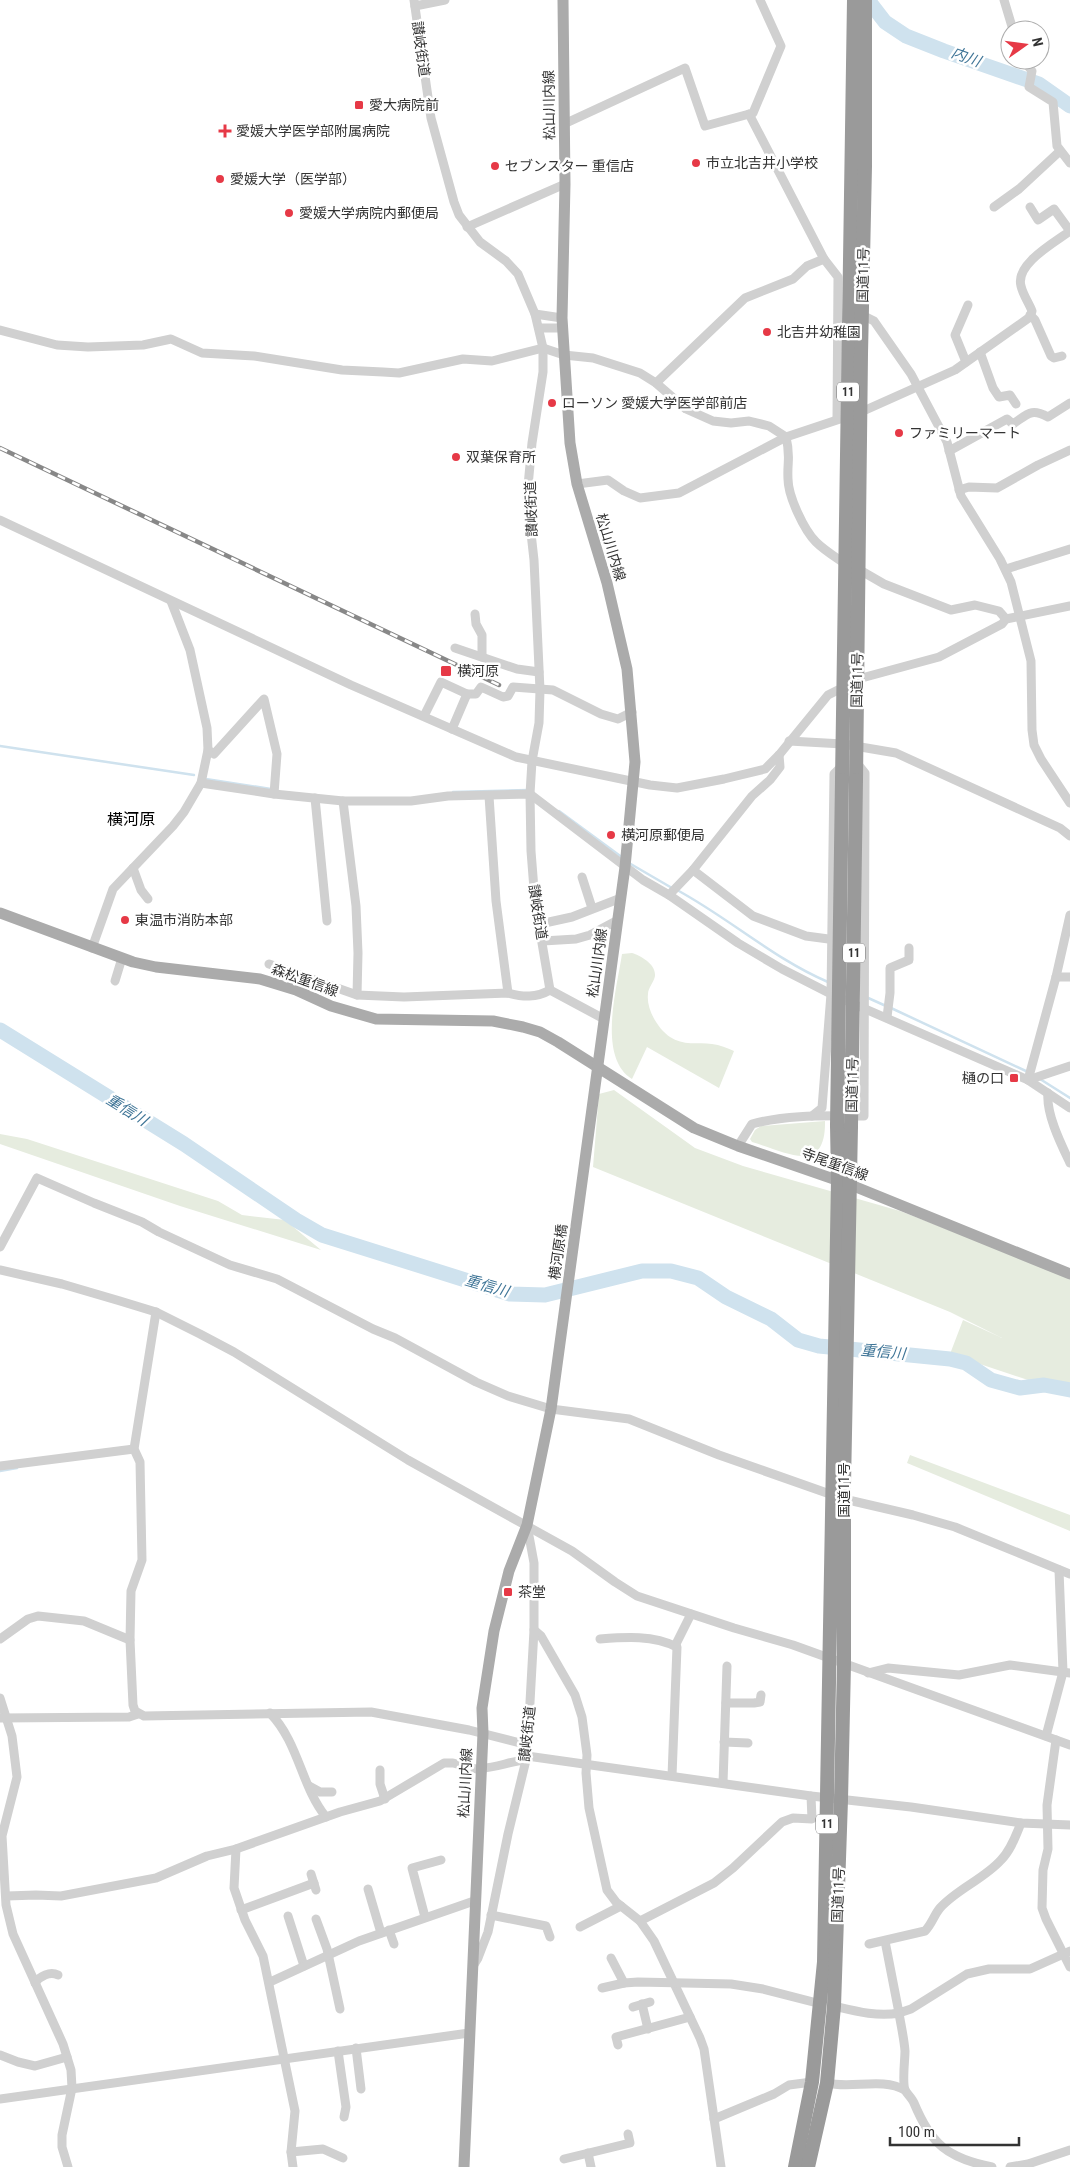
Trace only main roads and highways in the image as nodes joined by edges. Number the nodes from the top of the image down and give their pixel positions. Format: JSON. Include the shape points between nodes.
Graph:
{"nodes":[{"id":1,"x":563,"y":0,"type":"edge"},
{"id":2,"x":860,"y":4,"type":"edge"},
{"id":3,"x":849,"y":416,"type":"junction"},
{"id":4,"x":853,"y":567,"type":"junction"},
{"id":5,"x":850,"y":745,"type":"junction"},
{"id":6,"x":849,"y":780,"type":"junction"},
{"id":7,"x":0,"y":913,"type":"edge"},
{"id":8,"x":597,"y":1068,"type":"junction"},
{"id":9,"x":594,"y":1099,"type":"joint"},
{"id":10,"x":844,"y":1183,"type":"junction"},
{"id":11,"x":1070,"y":1274,"type":"edge"},
{"id":12,"x":552,"y":1409,"type":"joint"},
{"id":13,"x":838,"y":1497,"type":"junction"},
{"id":14,"x":834,"y":1799,"type":"junction"},
{"id":15,"x":828,"y":2004,"type":"junction"},
{"id":16,"x":464,"y":2167,"type":"edge"},
{"id":17,"x":795,"y":2167,"type":"edge"},
{"id":18,"x":808,"y":2167,"type":"edge"}],
"edges":[{"from":1,"to":8,"type":"main road","name":"松山川内線","via":[[563,323],[570,443],[577,484],[615,614],[627,669],[635,762],[625,867]]},
{"from":2,"to":3,"type":"highway","name":"国道11号","number":"11"},
{"from":2,"to":3,"type":"highway","name":"国道11号","number":"11","via":[[862,315]]},
{"from":3,"to":4,"type":"highway","name":"国道11号","number":"11"},
{"from":4,"to":5,"type":"highway","name":"国道11号","number":"11","via":[[858,679]]},
{"from":4,"to":5,"type":"highway","name":"国道11号","number":"11","via":[[844,687]]},
{"from":5,"to":6,"type":"highway","name":"国道11号","number":"11"},
{"from":6,"to":10,"type":"highway","name":"国道11号","number":"11","bridge":true,"via":[[851,1126]]},
{"from":6,"to":10,"type":"highway","name":"国道11号","number":"11","bridge":true,"via":[[837,1125]]},
{"from":7,"to":8,"type":"main road","name":"森松重信線","via":[[122,958],[156,967],[260,979],[376,1019],[510,1023],[540,1032]]},
{"from":8,"to":9,"type":"main road","name":"松山川内線"},
{"from":8,"to":10,"type":"main road","name":"寺尾重信線","via":[[694,1128]]},
{"from":9,"to":12,"type":"main road","name":"横河原橋"},
{"from":10,"to":11,"type":"main road","name":"寺尾重信線"},
{"from":10,"to":13,"type":"highway","name":"国道11号","number":"11"},
{"from":12,"to":16,"type":"main road","name":"松山川内線","via":[[527,1525],[509,1571],[494,1631],[482,1708]]},
{"from":13,"to":14,"type":"highway","name":"国道11号","number":"11","via":[[828,1658]]},
{"from":13,"to":14,"type":"highway","name":"国道11号","number":"11","via":[[844,1664]]},
{"from":14,"to":15,"type":"highway","name":"国道11号","number":"11"},
{"from":15,"to":17,"type":"highway","name":"国道11号","number":"11"},
{"from":15,"to":18,"type":"highway","name":"国道11号","number":"11","via":[[827,2083]]}]}
